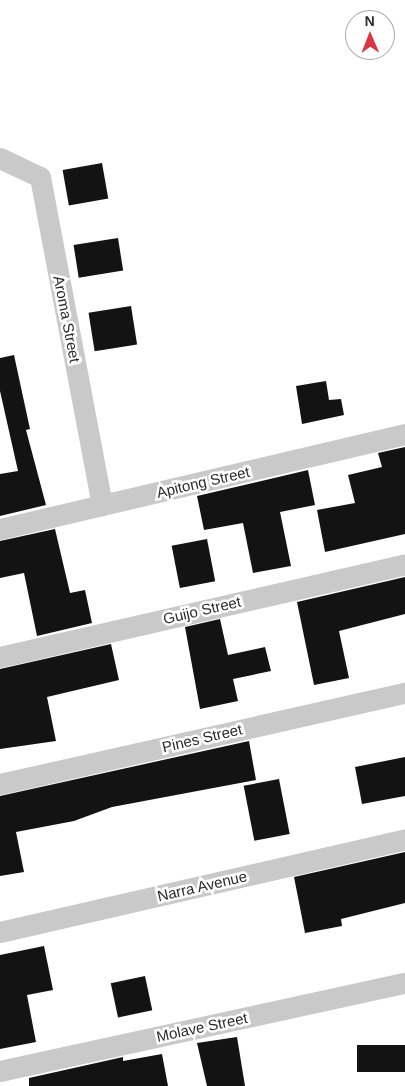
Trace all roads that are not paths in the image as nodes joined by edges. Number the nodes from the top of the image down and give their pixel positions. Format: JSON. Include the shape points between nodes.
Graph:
{"nodes":[{"id":1,"x":0,"y":158,"type":"edge"},
{"id":2,"x":405,"y":434,"type":"edge"},
{"id":3,"x":102,"y":505,"type":"junction"},
{"id":4,"x":0,"y":529,"type":"edge"},
{"id":5,"x":405,"y":564,"type":"edge"},
{"id":6,"x":0,"y":657,"type":"edge"},
{"id":7,"x":405,"y":693,"type":"edge"},
{"id":8,"x":0,"y":784,"type":"edge"},
{"id":9,"x":405,"y":839,"type":"edge"},
{"id":10,"x":0,"y":932,"type":"edge"},
{"id":11,"x":405,"y":983,"type":"edge"},
{"id":12,"x":0,"y":1071,"type":"edge"}],
"edges":[{"from":1,"to":3,"type":"street","name":"Aroma Street","via":[[40,176]]},
{"from":2,"to":3,"type":"street","name":"Apitong Street"},
{"from":3,"to":4,"type":"street","name":"Apitong Street"},
{"from":5,"to":6,"type":"street","name":"Guijo Street"},
{"from":7,"to":8,"type":"street","name":"Pines Street"},
{"from":9,"to":10,"type":"street","name":"Narra Avenue"},
{"from":11,"to":12,"type":"street","name":"Molave Street"}]}
